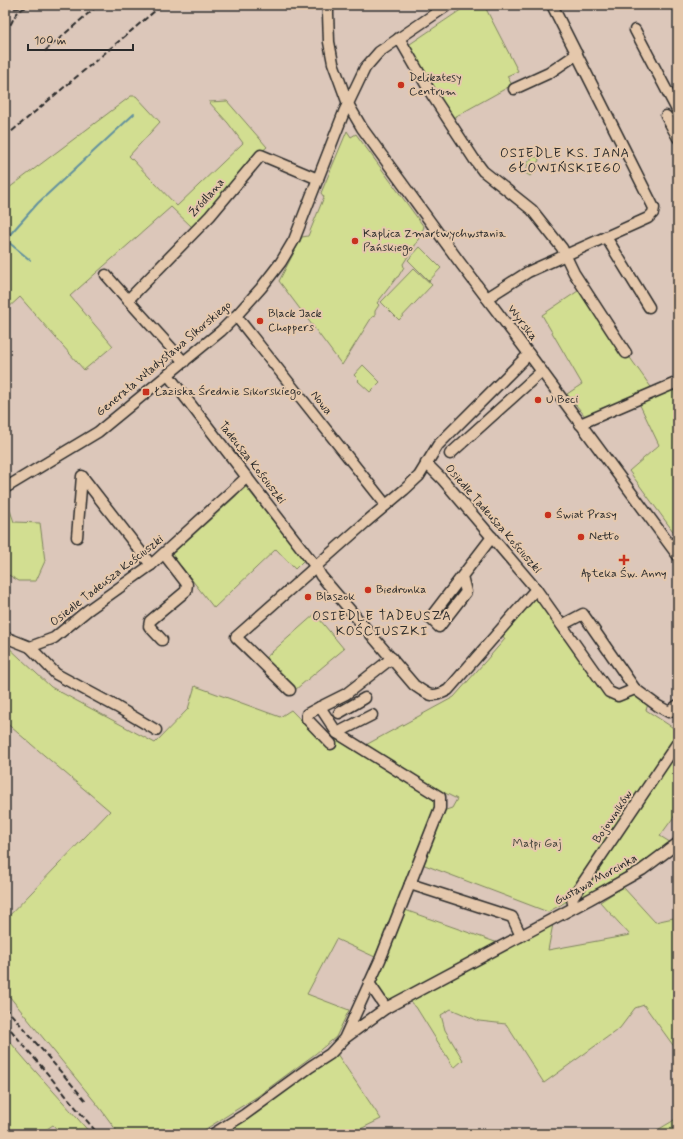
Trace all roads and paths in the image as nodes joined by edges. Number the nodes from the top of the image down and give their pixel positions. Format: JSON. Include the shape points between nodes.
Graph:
{"nodes":[{"id":1,"x":328,"y":5,"type":"edge"},
{"id":2,"x":448,"y":5,"type":"edge"},
{"id":3,"x":552,"y":5,"type":"edge"},
{"id":4,"x":635,"y":30,"type":"dead end"},
{"id":5,"x":398,"y":38,"type":"junction"},
{"id":6,"x":577,"y":54,"type":"junction"},
{"id":7,"x":358,"y":81,"type":"junction"},
{"id":8,"x":339,"y":82,"type":"junction"},
{"id":9,"x":514,"y":89,"type":"dead end"},
{"id":10,"x":348,"y":104,"type":"junction"},
{"id":11,"x":666,"y":116,"type":"dead end"},
{"id":12,"x":358,"y":121,"type":"junction"},
{"id":13,"x":678,"y":126,"type":"edge"},
{"id":14,"x":678,"y":138,"type":"edge"},
{"id":15,"x":325,"y":159,"type":"junction"},
{"id":16,"x":318,"y":179,"type":"junction"},
{"id":17,"x":606,"y":237,"type":"junction"},
{"id":18,"x":565,"y":256,"type":"junction"},
{"id":19,"x":106,"y":275,"type":"dead end"},
{"id":20,"x":487,"y":298,"type":"junction"},
{"id":21,"x":128,"y":300,"type":"junction"},
{"id":22,"x":649,"y":307,"type":"dead end"},
{"id":23,"x":236,"y":316,"type":"junction"},
{"id":24,"x":626,"y":353,"type":"dead end"},
{"id":25,"x":530,"y":354,"type":"junction"},
{"id":26,"x":184,"y":362,"type":"junction"},
{"id":27,"x":542,"y":371,"type":"junction"},
{"id":28,"x":168,"y":375,"type":"junction"},
{"id":29,"x":678,"y":382,"type":"edge"},
{"id":30,"x":580,"y":424,"type":"junction"},
{"id":31,"x":450,"y":454,"type":"dead end"},
{"id":32,"x":426,"y":463,"type":"junction"},
{"id":33,"x":247,"y":478,"type":"junction"},
{"id":34,"x":5,"y":486,"type":"edge"},
{"id":35,"x":386,"y":505,"type":"junction"},
{"id":36,"x":77,"y":537,"type":"dead end"},
{"id":37,"x":492,"y":537,"type":"junction"},
{"id":38,"x":164,"y":554,"type":"junction"},
{"id":39,"x":678,"y":556,"type":"edge"},
{"id":40,"x":152,"y":565,"type":"junction"},
{"id":41,"x":316,"y":567,"type":"junction"},
{"id":42,"x":462,"y":576,"type":"dead end"},
{"id":43,"x":536,"y":589,"type":"junction"},
{"id":44,"x":562,"y":625,"type":"junction"},
{"id":45,"x":5,"y":637,"type":"edge"},
{"id":46,"x":162,"y":640,"type":"dead end"},
{"id":47,"x":30,"y":647,"type":"junction"},
{"id":48,"x":392,"y":658,"type":"junction"},
{"id":49,"x":635,"y":689,"type":"junction"},
{"id":50,"x":290,"y":690,"type":"dead end"},
{"id":51,"x":364,"y":698,"type":"dead end"},
{"id":52,"x":331,"y":701,"type":"junction"},
{"id":53,"x":678,"y":705,"type":"edge"},
{"id":54,"x":320,"y":707,"type":"junction"},
{"id":55,"x":372,"y":715,"type":"dead end"},
{"id":56,"x":156,"y":730,"type":"dead end"},
{"id":57,"x":337,"y":734,"type":"junction"},
{"id":58,"x":678,"y":742,"type":"edge"},
{"id":59,"x":331,"y":744,"type":"dead end"},
{"id":60,"x":678,"y":843,"type":"edge"},
{"id":61,"x":410,"y":884,"type":"junction"},
{"id":62,"x":574,"y":907,"type":"junction"},
{"id":63,"x":523,"y":936,"type":"junction"},
{"id":64,"x":369,"y":983,"type":"junction"},
{"id":65,"x":386,"y":1008,"type":"junction"},
{"id":66,"x":344,"y":1039,"type":"junction"},
{"id":67,"x":213,"y":1134,"type":"edge"}],
"edges":[{"from":1,"to":8,"type":"street","name":"Wyrska","via":[[329,42]]},
{"from":2,"to":5,"type":"street","name":"Generała Władysława Sikorskiego"},
{"from":3,"to":6,"type":"street"},
{"from":4,"to":13,"type":"street","via":[[677,110]]},
{"from":5,"to":7,"type":"street","name":"Generała Władysława Sikorskiego","via":[[373,58]]},
{"from":5,"to":18,"type":"street","via":[[474,159],[483,170],[532,210],[562,248]]},
{"from":6,"to":9,"type":"street","via":[[549,73]]},
{"from":6,"to":17,"type":"street","via":[[654,208],[648,218]]},
{"from":7,"to":8,"type":"street","via":[[352,84]]},
{"from":7,"to":10,"type":"street","name":"Generała Władysława Sikorskiego"},
{"from":8,"to":10,"type":"street","name":"Wyrska"},
{"from":10,"to":12,"type":"street","name":"Wyrska"},
{"from":10,"to":15,"type":"street","name":"Generała Władysława Sikorskiego"},
{"from":11,"to":14,"type":"street"},
{"from":12,"to":15,"type":"street","via":[[351,121],[341,128],[330,155]]},
{"from":12,"to":20,"type":"street","name":"Wyrska"},
{"from":15,"to":16,"type":"street","name":"Generała Władysława Sikorskiego"},
{"from":16,"to":21,"type":"street","name":"Źródlana","via":[[261,155],[210,216]]},
{"from":16,"to":23,"type":"street","name":"Generała Władysława Sikorskiego","via":[[294,240],[281,262]]},
{"from":17,"to":18,"type":"street"},
{"from":17,"to":22,"type":"street"},
{"from":18,"to":20,"type":"street","via":[[528,272]]},
{"from":18,"to":24,"type":"street"},
{"from":19,"to":21,"type":"street"},
{"from":20,"to":25,"type":"street","name":"Wyrska"},
{"from":21,"to":26,"type":"street"},
{"from":23,"to":26,"type":"street","name":"Generała Władysława Sikorskiego"},
{"from":23,"to":35,"type":"street","name":"Nowa"},
{"from":25,"to":27,"type":"street","name":"Wyrska"},
{"from":25,"to":32,"type":"street","via":[[438,445]]},
{"from":26,"to":28,"type":"street","name":"Generała Władysława Sikorskiego"},
{"from":27,"to":30,"type":"street","name":"Wyrska"},
{"from":27,"to":31,"type":"street"},
{"from":28,"to":33,"type":"street","name":"Tadeusza Kościuszki"},
{"from":28,"to":34,"type":"street","name":"Generała Władysława Sikorskiego","via":[[98,432]]},
{"from":29,"to":30,"type":"street"},
{"from":30,"to":39,"type":"street","name":"Wyrska"},
{"from":32,"to":35,"type":"street","name":"Osiedle Tadeusza Kościuszki","via":[[419,476]]},
{"from":32,"to":37,"type":"street","name":"Osiedle Tadeusza Kościuszki"},
{"from":33,"to":38,"type":"street","name":"Osiedle Tadeusza Kościuszki"},
{"from":33,"to":41,"type":"street","name":"Tadeusza Kościuszki"},
{"from":35,"to":41,"type":"street","name":"Osiedle Tadeusza Kościuszki"},
{"from":36,"to":40,"type":"street","via":[[82,476]]},
{"from":37,"to":42,"type":"street"},
{"from":37,"to":43,"type":"street","name":"Osiedle Tadeusza Kościuszki"},
{"from":38,"to":40,"type":"street","name":"Osiedle Tadeusza Kościuszki"},
{"from":38,"to":46,"type":"street","via":[[187,584],[186,591],[150,621],[149,626]]},
{"from":40,"to":47,"type":"street","name":"Osiedle Tadeusza Kościuszki","via":[[88,610],[54,638]]},
{"from":41,"to":48,"type":"street","name":"Osiedle Tadeusza Kościuszki","via":[[325,582]]},
{"from":41,"to":50,"type":"street","name":"Osiedle Tadeusza Kościuszki","via":[[236,637]]},
{"from":43,"to":44,"type":"street"},
{"from":43,"to":48,"type":"street","name":"Osiedle Tadeusza Kościuszki","via":[[448,690],[438,696],[426,694],[414,685]]},
{"from":44,"to":49,"type":"street","via":[[609,692],[618,696]]},
{"from":44,"to":49,"type":"street","via":[[583,614]]},
{"from":45,"to":47,"type":"street"},
{"from":47,"to":56,"type":"street","via":[[56,674]]},
{"from":48,"to":52,"type":"street","via":[[346,694]]},
{"from":49,"to":53,"type":"street","via":[[669,712]]},
{"from":51,"to":52,"type":"street","via":[[341,716]]},
{"from":52,"to":54,"type":"street"},
{"from":54,"to":57,"type":"street"},
{"from":54,"to":59,"type":"street","via":[[307,714],[308,719]]},
{"from":55,"to":57,"type":"street"},
{"from":57,"to":61,"type":"street","via":[[440,797],[440,808]]},
{"from":58,"to":62,"type":"street","name":"Bojowników","via":[[572,899]]},
{"from":60,"to":62,"type":"street","name":"Gustawa Morcinka","via":[[642,870]]},
{"from":61,"to":63,"type":"street","via":[[512,917]]},
{"from":61,"to":64,"type":"street"},
{"from":62,"to":63,"type":"street","name":"Gustawa Morcinka"},
{"from":63,"to":65,"type":"street","name":"Gustawa Morcinka"},
{"from":64,"to":65,"type":"street"},
{"from":64,"to":66,"type":"street"},
{"from":65,"to":66,"type":"street","name":"Gustawa Morcinka"},
{"from":66,"to":67,"type":"street","via":[[330,1054]]}]}
